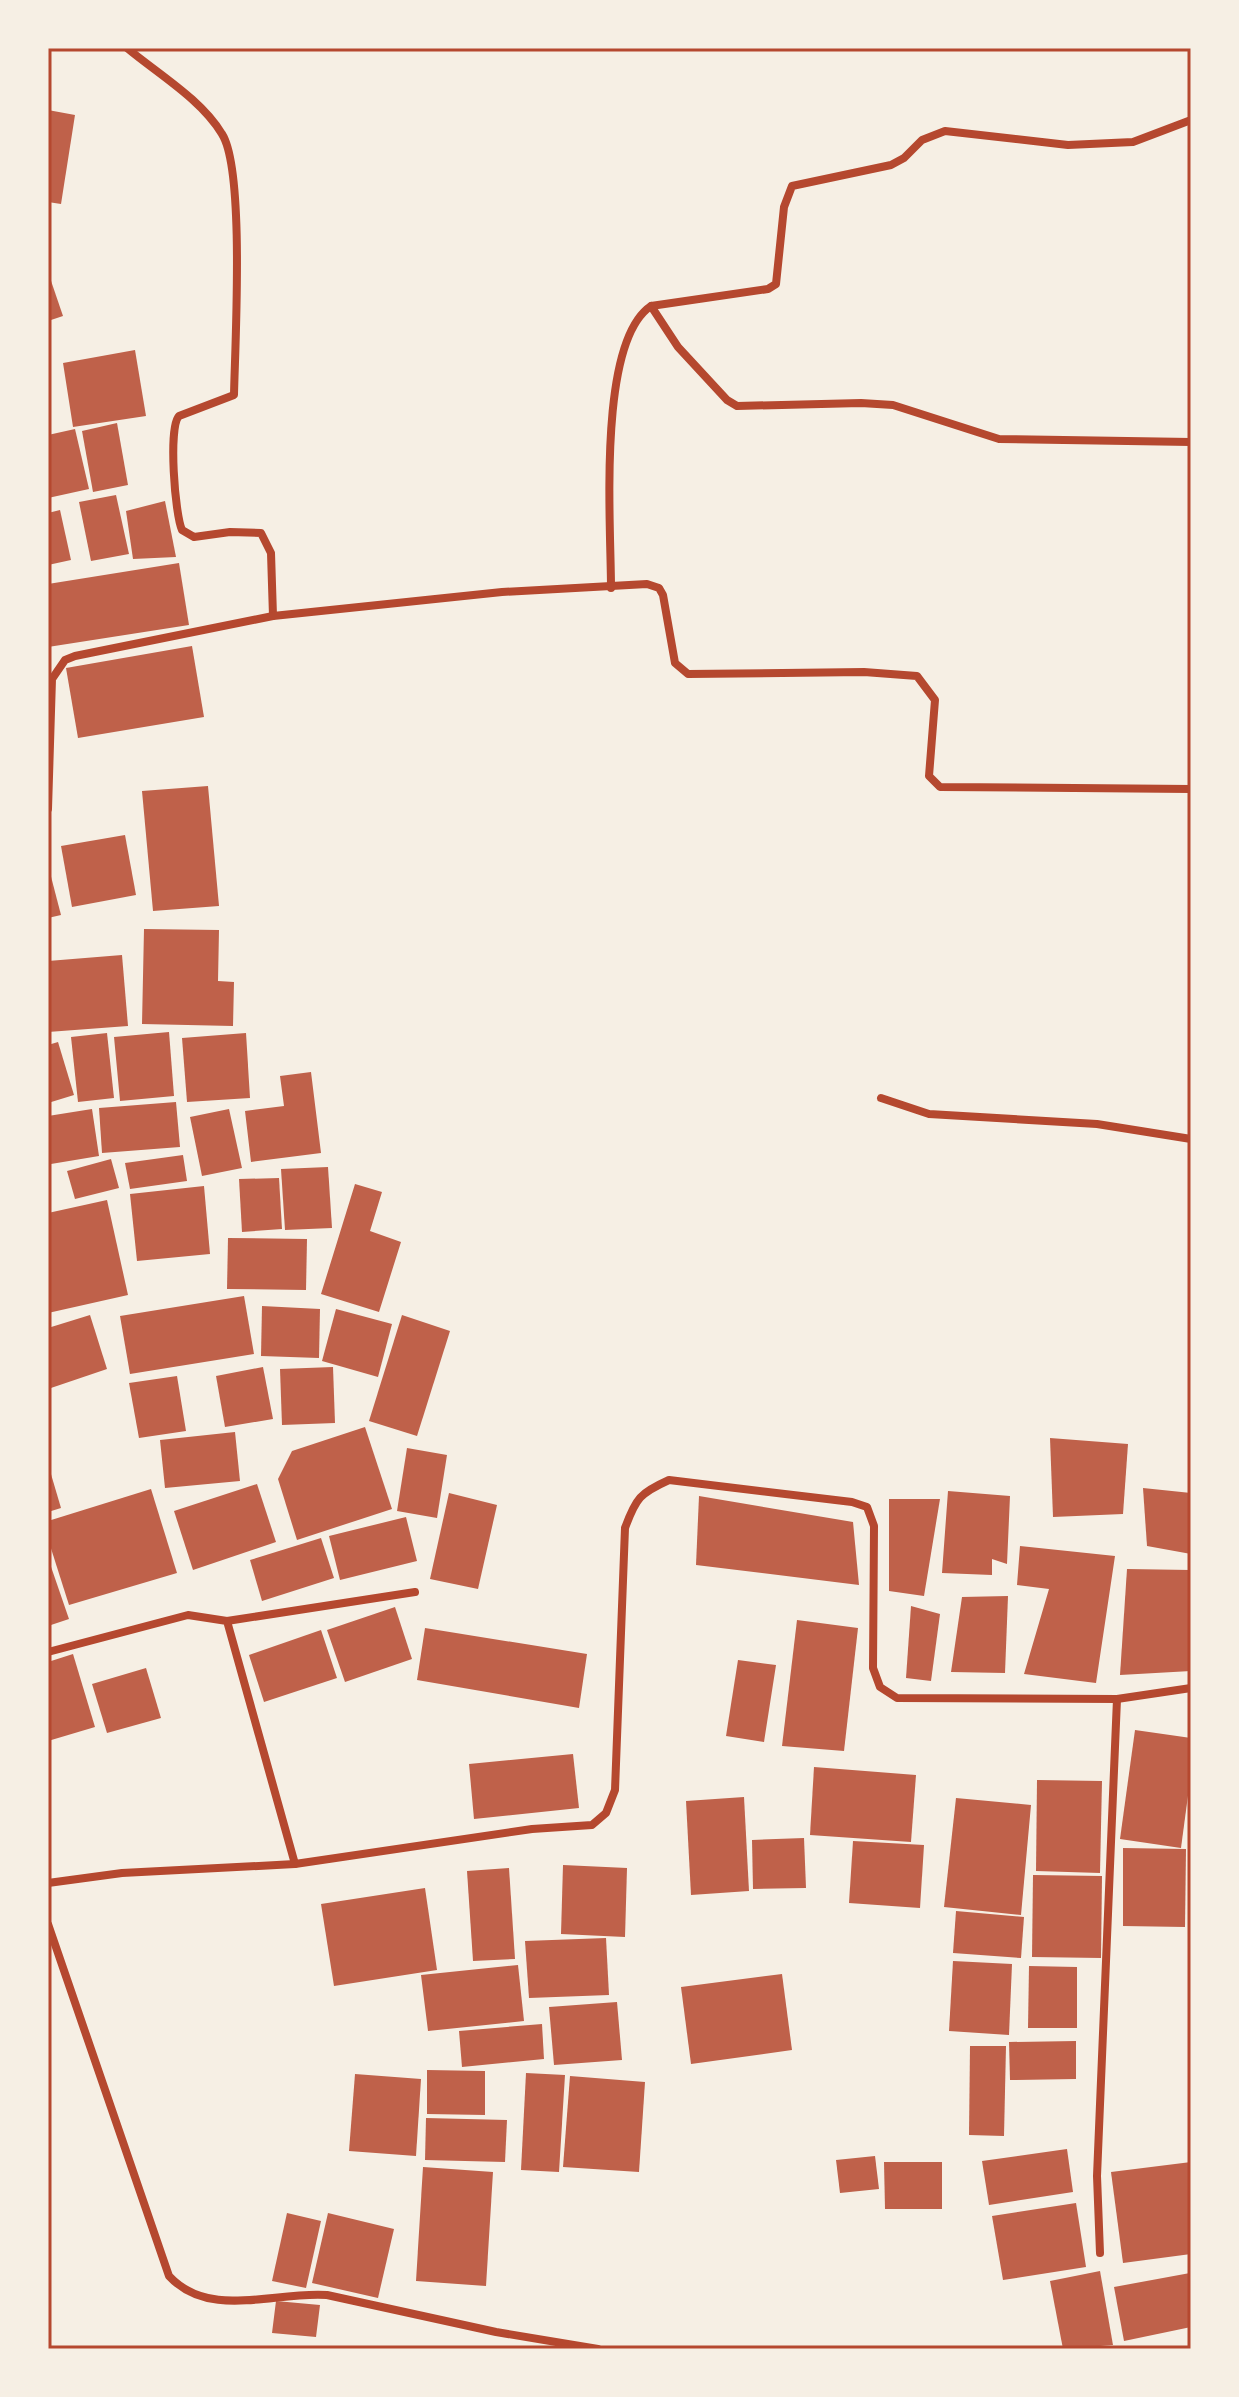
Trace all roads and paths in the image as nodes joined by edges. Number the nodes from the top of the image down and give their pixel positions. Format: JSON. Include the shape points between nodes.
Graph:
{"nodes":[{"id":1,"x":127,"y":48,"type":"edge"},
{"id":2,"x":1191,"y":120,"type":"edge"},
{"id":3,"x":651,"y":306,"type":"junction"},
{"id":4,"x":1191,"y":442,"type":"edge"},
{"id":5,"x":611,"y":588,"type":"junction"},
{"id":6,"x":273,"y":616,"type":"junction"},
{"id":7,"x":1191,"y":789,"type":"edge"},
{"id":8,"x":48,"y":809,"type":"edge"},
{"id":9,"x":881,"y":1098,"type":"dead end"},
{"id":10,"x":1191,"y":1139,"type":"edge"},
{"id":11,"x":415,"y":1592,"type":"dead end"},
{"id":12,"x":227,"y":1621,"type":"junction"},
{"id":13,"x":48,"y":1652,"type":"edge"},
{"id":14,"x":1191,"y":1688,"type":"edge"},
{"id":15,"x":1117,"y":1699,"type":"junction"},
{"id":16,"x":295,"y":1864,"type":"junction"},
{"id":17,"x":48,"y":1883,"type":"edge"},
{"id":18,"x":48,"y":1924,"type":"edge"},
{"id":19,"x":1100,"y":2253,"type":"dead end"},
{"id":20,"x":598,"y":2349,"type":"edge"}],
"edges":[{"from":1,"to":6,"type":"street","via":[[206,114],[232,154],[234,395],[179,416],[171,439],[182,530],[194,537],[261,533],[271,553]]},
{"from":2,"to":3,"type":"street","via":[[1133,142],[1081,145],[933,134],[891,165],[792,186],[784,207],[778,282],[773,286]]},
{"from":3,"to":4,"type":"street","via":[[678,347],[737,406],[872,403],[999,439]]},
{"from":3,"to":5,"type":"street","via":[[640,313],[624,340],[617,373]]},
{"from":5,"to":6,"type":"street","via":[[502,592]]},
{"from":5,"to":7,"type":"street","via":[[659,588],[675,663],[688,674],[917,676],[935,700],[929,776],[940,787]]},
{"from":6,"to":8,"type":"street","via":[[65,660],[52,679]]},
{"from":9,"to":10,"type":"street","via":[[929,1114],[1097,1124]]},
{"from":11,"to":12,"type":"street"},
{"from":12,"to":13,"type":"street","via":[[188,1615]]},
{"from":12,"to":16,"type":"street"},
{"from":14,"to":15,"type":"street"},
{"from":15,"to":16,"type":"street","via":[[897,1698],[880,1687],[873,1668],[874,1526],[867,1507],[669,1480],[635,1501],[625,1528],[615,1790],[606,1813],[592,1825]]},
{"from":15,"to":19,"type":"street","via":[[1097,2176]]},
{"from":16,"to":17,"type":"street","via":[[122,1873]]},
{"from":18,"to":20,"type":"street","via":[[169,2276],[183,2292],[233,2301],[327,2295]]}]}
